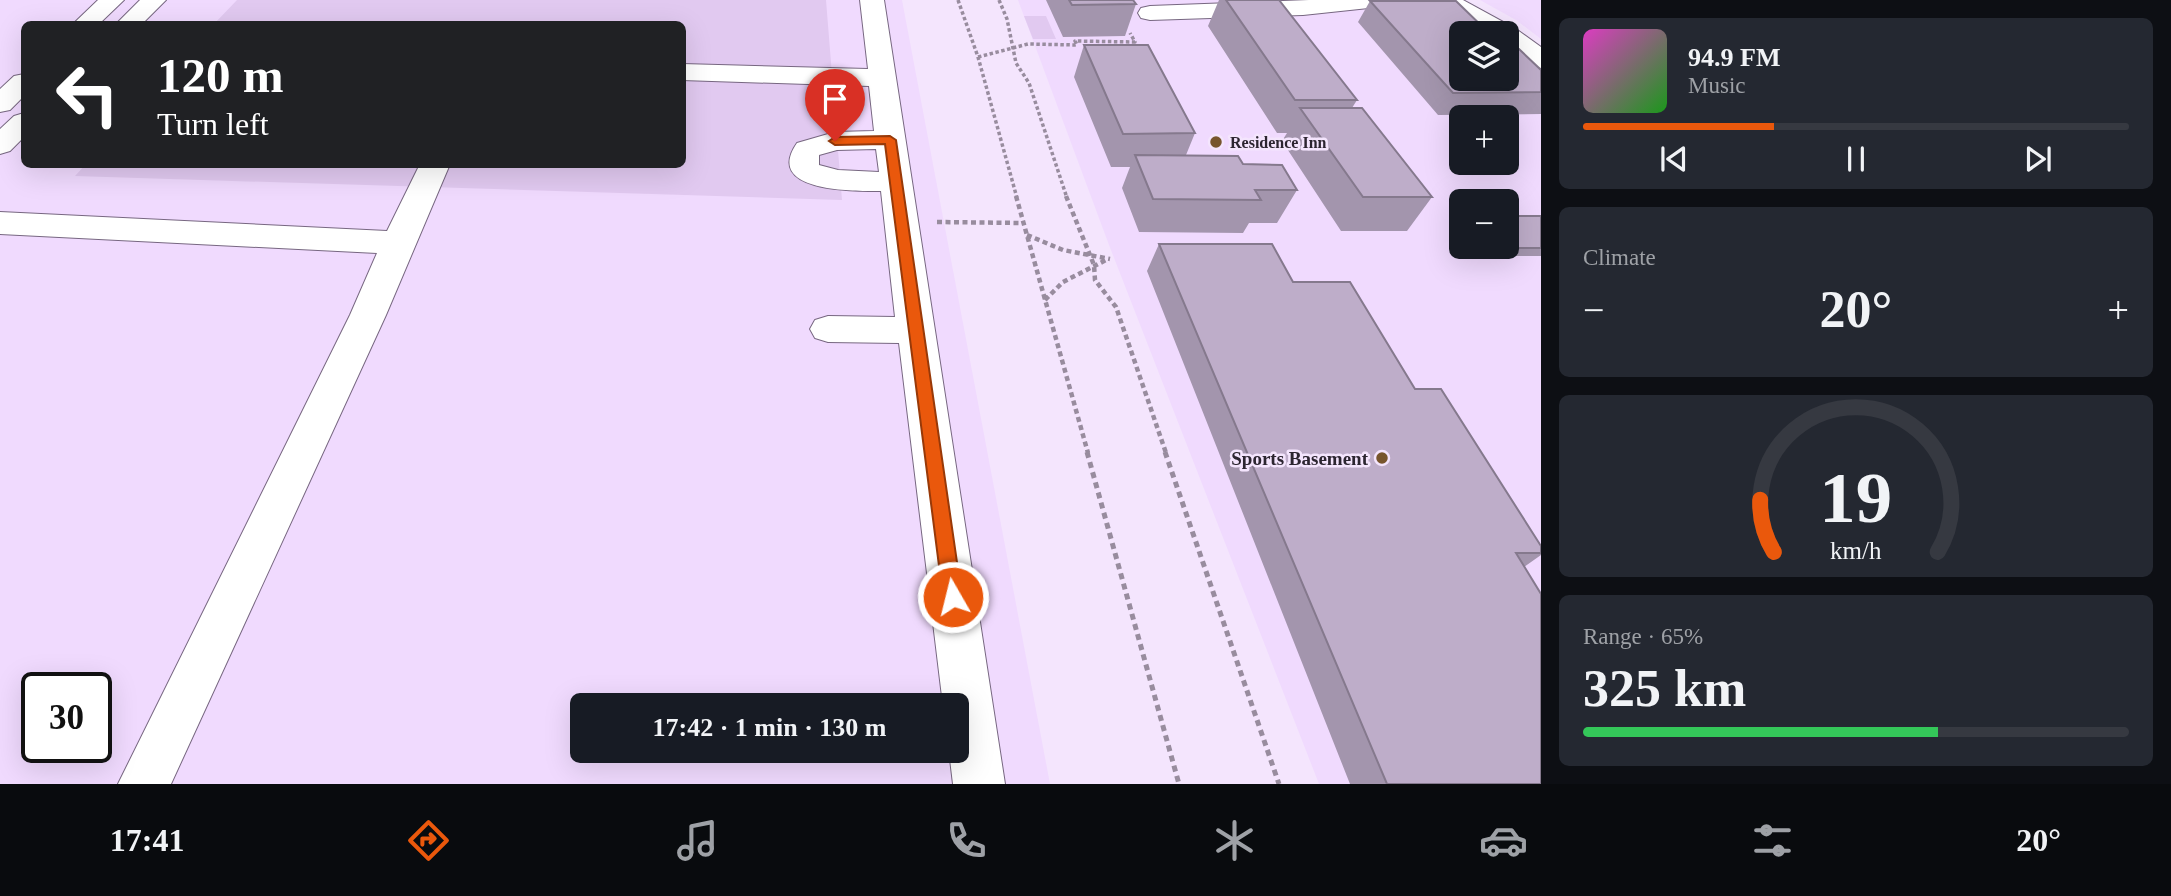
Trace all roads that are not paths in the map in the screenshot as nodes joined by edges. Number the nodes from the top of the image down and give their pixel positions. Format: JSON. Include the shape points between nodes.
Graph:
{"nodes":[{"id":1,"x":112,"y":0,"type":"edge"},
{"id":2,"x":154,"y":0,"type":"edge"},
{"id":3,"x":872,"y":0,"type":"edge"},
{"id":4,"x":1378,"y":0,"type":"edge"},
{"id":5,"x":1445,"y":0,"type":"edge"},
{"id":6,"x":1308,"y":4,"type":"edge"},
{"id":7,"x":1150,"y":13,"type":"dead end"},
{"id":8,"x":88,"y":21,"type":"edge"},
{"id":9,"x":131,"y":21,"type":"edge"},
{"id":10,"x":1483,"y":21,"type":"edge"},
{"id":11,"x":1519,"y":44,"type":"edge"},
{"id":12,"x":1541,"y":60,"type":"edge"},
{"id":13,"x":686,"y":72,"type":"edge"},
{"id":14,"x":882,"y":78,"type":"junction"},
{"id":15,"x":21,"y":85,"type":"edge"},
{"id":16,"x":0,"y":104,"type":"edge"},
{"id":17,"x":21,"y":125,"type":"edge"},
{"id":18,"x":890,"y":140,"type":"junction"},
{"id":19,"x":0,"y":145,"type":"edge"},
{"id":20,"x":433,"y":168,"type":"edge"},
{"id":21,"x":896,"y":181,"type":"junction"},
{"id":22,"x":0,"y":223,"type":"edge"},
{"id":23,"x":398,"y":243,"type":"junction"},
{"id":24,"x":828,"y":329,"type":"dead end"},
{"id":25,"x":915,"y":330,"type":"junction"},
{"id":26,"x":144,"y":784,"type":"edge"},
{"id":27,"x":979,"y":784,"type":"edge"}],
"edges":[{"from":1,"to":8,"type":"street"},
{"from":2,"to":9,"type":"street"},
{"from":3,"to":14,"type":"street"},
{"from":4,"to":6,"type":"street"},
{"from":5,"to":10,"type":"street"},
{"from":6,"to":7,"type":"street"},
{"from":11,"to":12,"type":"street"},
{"from":13,"to":14,"type":"street"},
{"from":14,"to":18,"type":"street"},
{"from":15,"to":16,"type":"street"},
{"from":17,"to":19,"type":"street"},
{"from":18,"to":21,"type":"street"},
{"from":18,"to":21,"type":"street","via":[[820,143],[807,149],[803,158],[805,170],[831,180]]},
{"from":20,"to":23,"type":"street"},
{"from":21,"to":25,"type":"street"},
{"from":22,"to":23,"type":"street"},
{"from":23,"to":26,"type":"street"},
{"from":24,"to":25,"type":"street"},
{"from":25,"to":27,"type":"street"}]}
